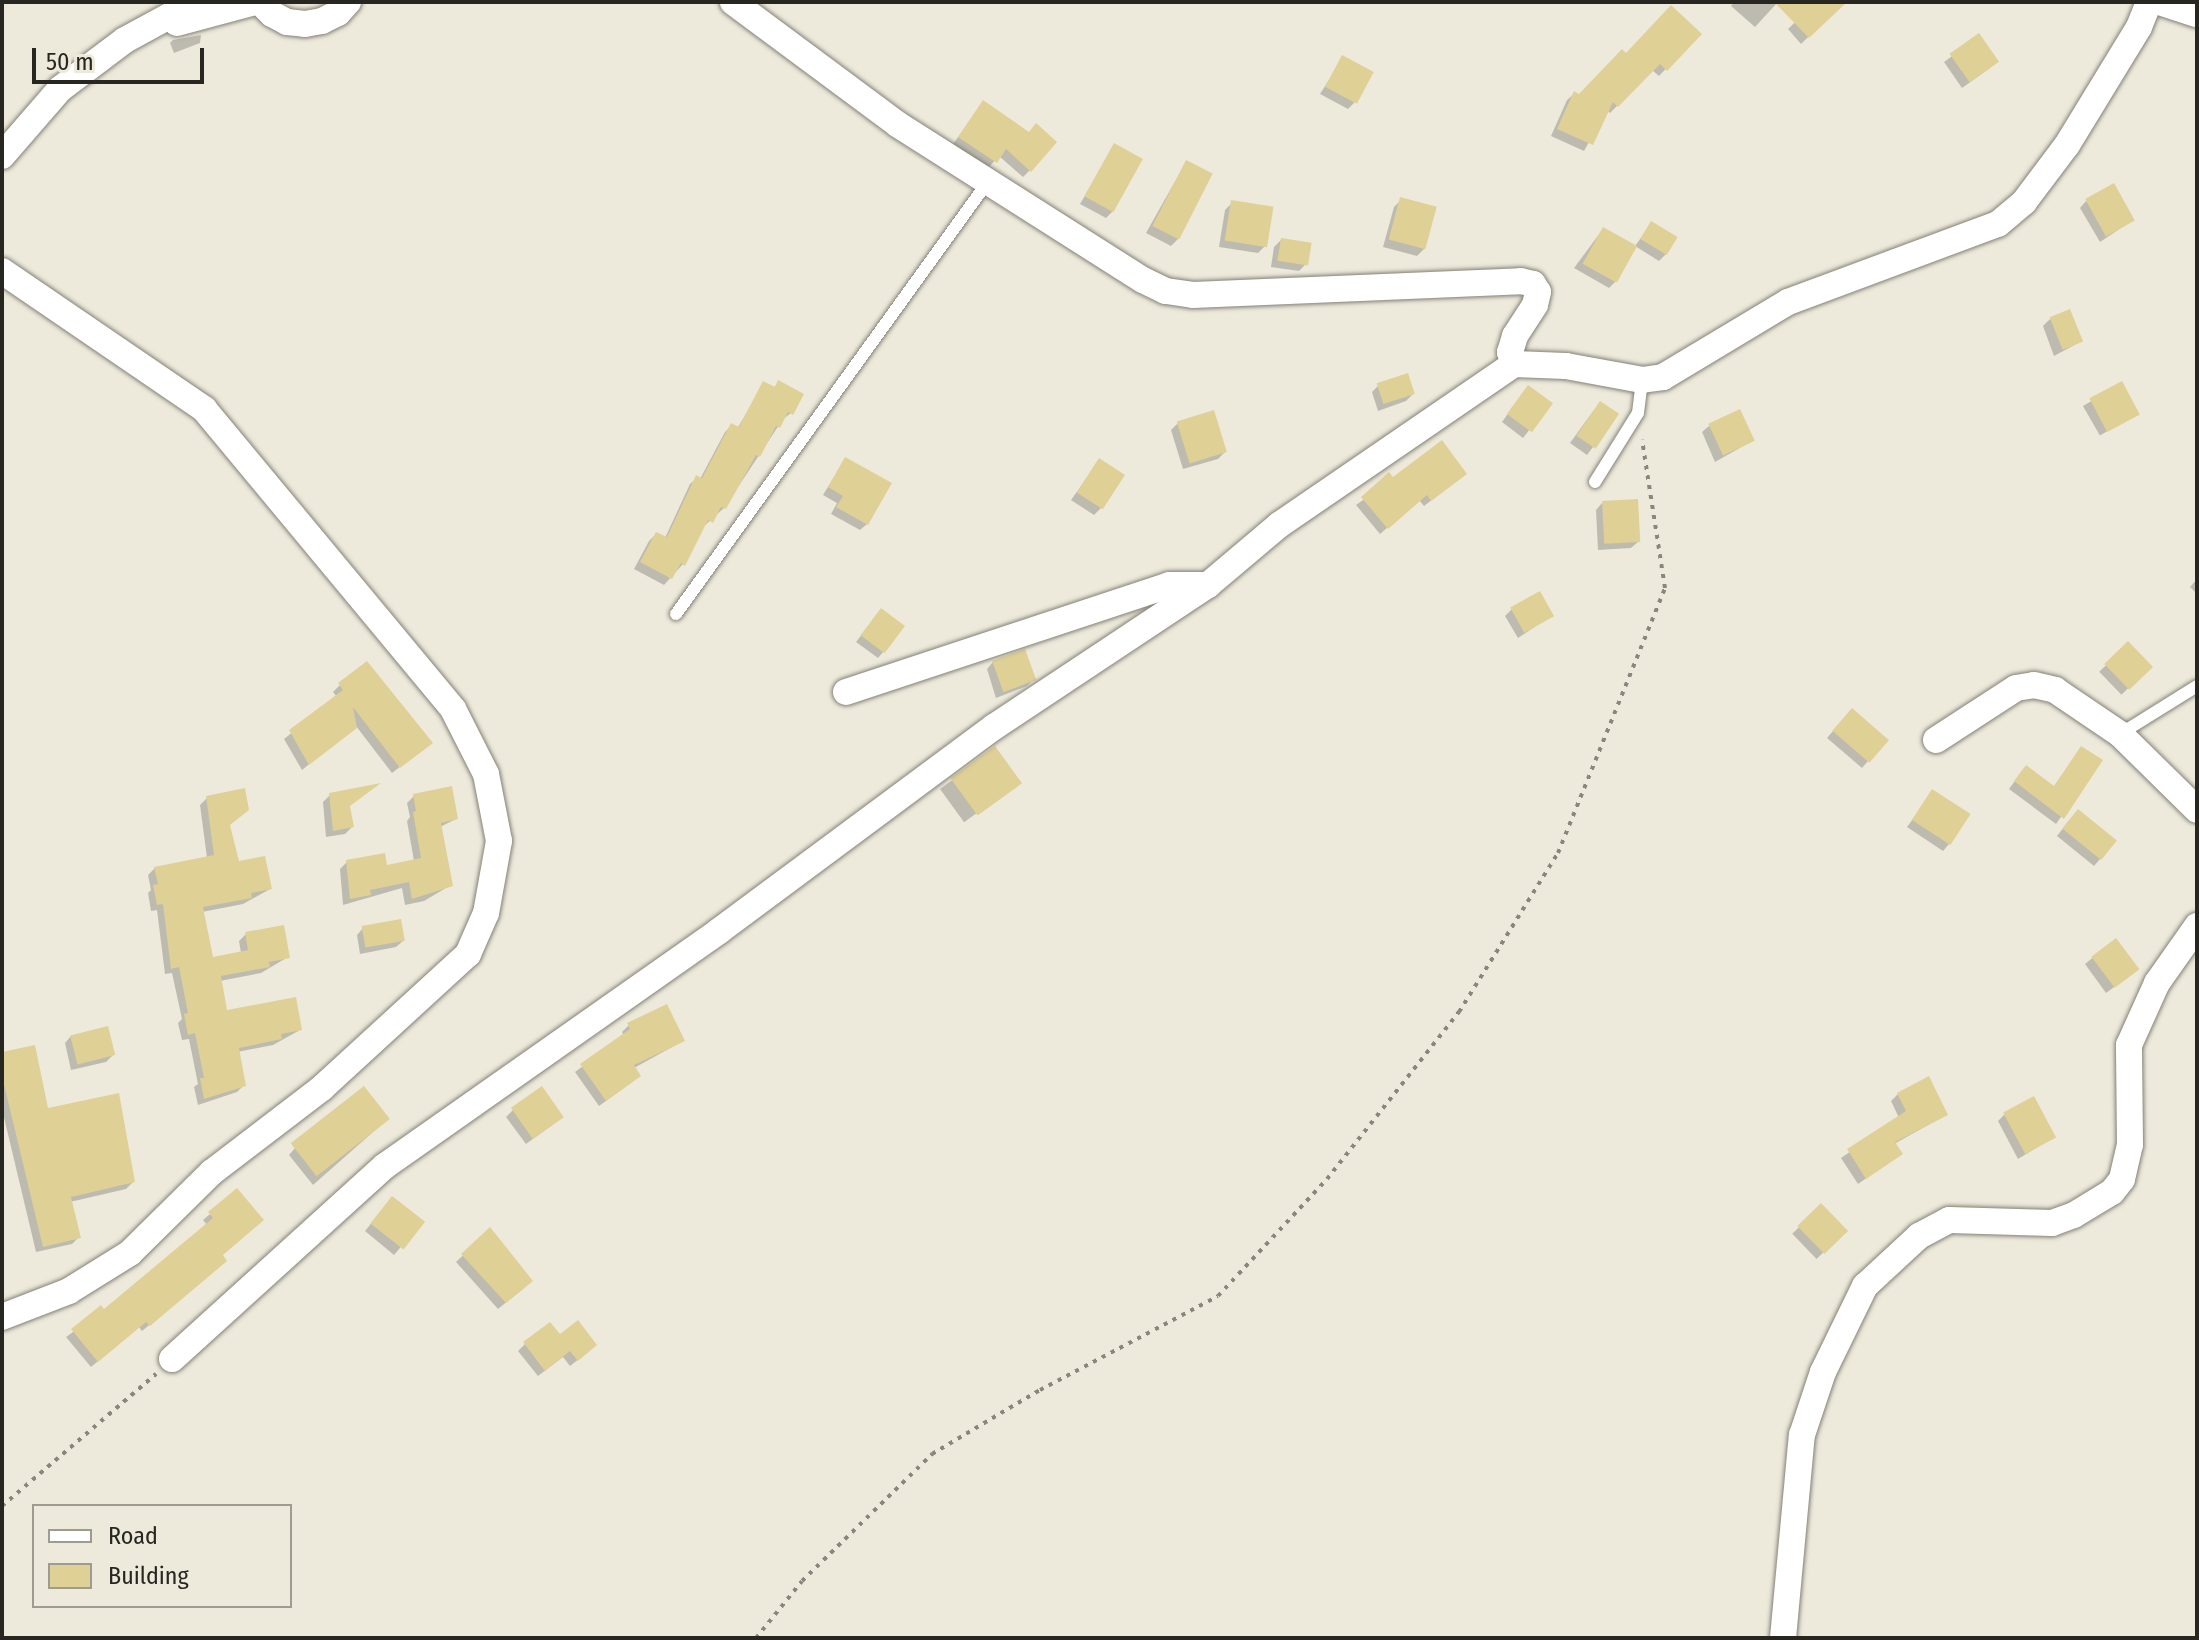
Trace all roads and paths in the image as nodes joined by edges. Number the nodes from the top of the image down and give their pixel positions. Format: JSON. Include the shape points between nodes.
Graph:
{"nodes":[{"id":1,"x":195,"y":2,"type":"edge"},
{"id":2,"x":258,"y":2,"type":"edge"},
{"id":3,"x":348,"y":2,"type":"edge"},
{"id":4,"x":733,"y":2,"type":"edge"},
{"id":5,"x":2149,"y":2,"type":"edge"},
{"id":6,"x":2159,"y":2,"type":"edge"},
{"id":7,"x":2197,"y":14,"type":"edge"},
{"id":8,"x":125,"y":40,"type":"junction"},
{"id":9,"x":2,"y":156,"type":"edge"},
{"id":10,"x":987,"y":183,"type":"junction"},
{"id":11,"x":2,"y":271,"type":"edge"},
{"id":12,"x":1514,"y":364,"type":"junction"},
{"id":13,"x":1642,"y":380,"type":"junction"},
{"id":14,"x":1638,"y":413,"type":"junction"},
{"id":15,"x":1595,"y":482,"type":"dead end"},
{"id":16,"x":1208,"y":585,"type":"junction"},
{"id":17,"x":676,"y":614,"type":"dead end"},
{"id":18,"x":2197,"y":686,"type":"edge"},
{"id":19,"x":846,"y":692,"type":"dead end"},
{"id":20,"x":2120,"y":734,"type":"junction"},
{"id":21,"x":1936,"y":740,"type":"dead end"},
{"id":22,"x":2197,"y":810,"type":"edge"},
{"id":23,"x":2197,"y":926,"type":"edge"},
{"id":24,"x":3,"y":1312,"type":"edge"},
{"id":25,"x":172,"y":1359,"type":"joint"},
{"id":26,"x":2,"y":1506,"type":"edge"},
{"id":27,"x":756,"y":1638,"type":"edge"},
{"id":28,"x":1783,"y":1638,"type":"edge"}],
"edges":[{"from":1,"to":8,"type":"street"},
{"from":2,"to":3,"type":"street","via":[[279,18],[305,24],[338,13]]},
{"from":2,"to":8,"type":"street"},
{"from":4,"to":10,"type":"street","via":[[897,124]]},
{"from":5,"to":13,"type":"street","via":[[2059,157],[2024,202],[1998,224],[1788,302],[1663,377]]},
{"from":6,"to":7,"type":"street"},
{"from":8,"to":9,"type":"street","via":[[60,89]]},
{"from":10,"to":12,"type":"street","via":[[1166,291],[1193,295],[1533,284],[1538,292],[1535,305],[1515,336],[1510,352]]},
{"from":10,"to":17,"type":"lane"},
{"from":11,"to":24,"type":"street","via":[[204,409],[453,709],[486,774],[499,841],[486,913],[468,954],[322,1088],[212,1172],[130,1253],[69,1291]]},
{"from":12,"to":13,"type":"street","via":[[1566,366]]},
{"from":12,"to":16,"type":"street","via":[[1279,525]]},
{"from":13,"to":14,"type":"lane"},
{"from":14,"to":15,"type":"lane"},
{"from":14,"to":27,"type":"path","via":[[1665,588],[1558,853],[1459,1012],[1327,1179],[1218,1296],[932,1454],[802,1581]]},
{"from":16,"to":19,"type":"street","via":[[1169,585]]},
{"from":16,"to":25,"type":"street","via":[[994,727],[719,931],[385,1166]]},
{"from":18,"to":20,"type":"lane"},
{"from":20,"to":21,"type":"street","via":[[2055,690],[2034,685],[1994,700]]},
{"from":20,"to":22,"type":"street"},
{"from":23,"to":28,"type":"street","via":[[2157,983],[2129,1045],[2130,1145],[2122,1179],[2112,1192],[2052,1223],[1949,1220],[1919,1236],[1865,1286],[1823,1372],[1802,1435]]},
{"from":25,"to":26,"type":"path"}]}
